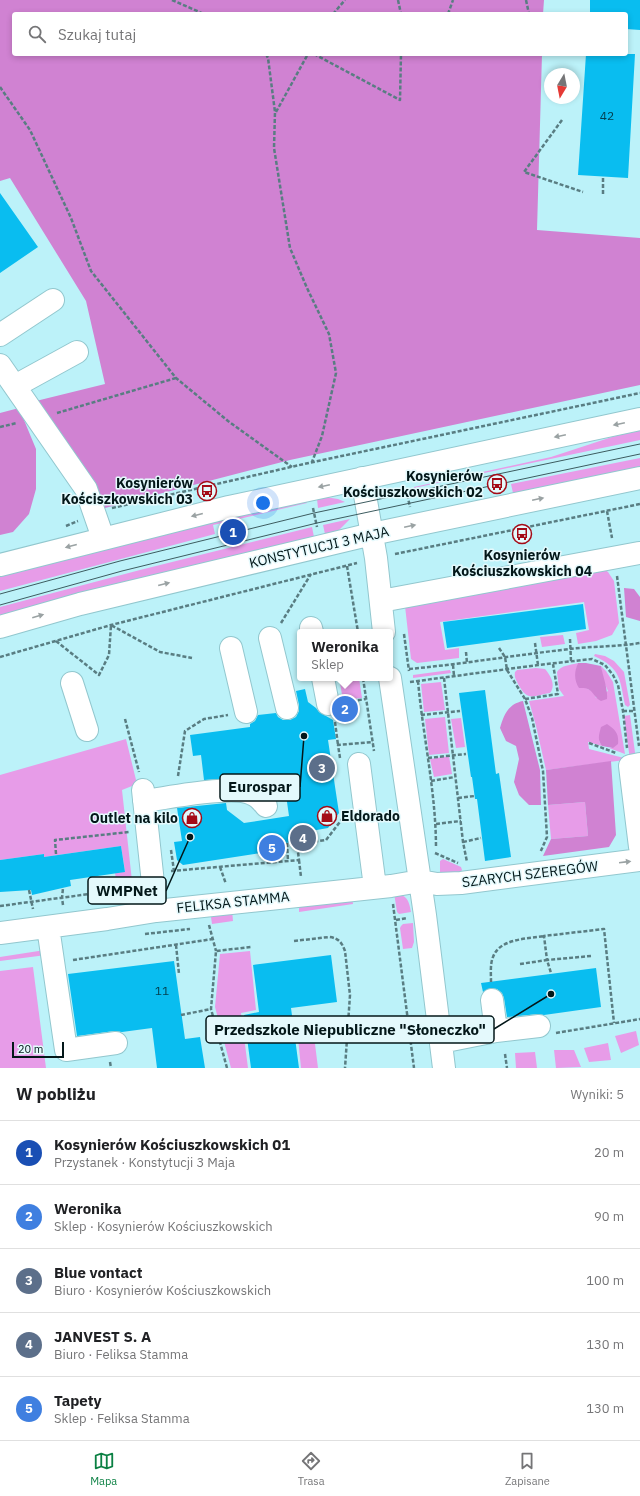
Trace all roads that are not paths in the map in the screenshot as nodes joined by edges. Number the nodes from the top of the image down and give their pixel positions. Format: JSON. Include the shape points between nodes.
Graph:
{"nodes":[{"id":1,"x":52,"y":300,"type":"dead end"},
{"id":2,"x":0,"y":335,"type":"edge"},
{"id":3,"x":77,"y":352,"type":"dead end"},
{"id":4,"x":0,"y":364,"type":"edge"},
{"id":5,"x":15,"y":386,"type":"junction"},
{"id":6,"x":640,"y":420,"type":"edge"},
{"id":7,"x":362,"y":478,"type":"junction"},
{"id":8,"x":640,"y":478,"type":"edge"},
{"id":9,"x":372,"y":534,"type":"junction"},
{"id":10,"x":103,"y":538,"type":"junction"},
{"id":11,"x":639,"y":553,"type":"edge"},
{"id":12,"x":0,"y":565,"type":"edge"},
{"id":13,"x":381,"y":601,"type":"junction"},
{"id":14,"x":0,"y":627,"type":"edge"},
{"id":15,"x":384,"y":629,"type":"edge"},
{"id":16,"x":275,"y":632,"type":"road end"},
{"id":17,"x":231,"y":648,"type":"dead end"},
{"id":18,"x":399,"y":674,"type":"edge"},
{"id":19,"x":323,"y":681,"type":"edge"},
{"id":20,"x":72,"y":683,"type":"dead end"},
{"id":21,"x":287,"y":708,"type":"dead end"},
{"id":22,"x":331,"y":711,"type":"road end"},
{"id":23,"x":246,"y":712,"type":"dead end"},
{"id":24,"x":87,"y":730,"type":"dead end"},
{"id":25,"x":635,"y":759,"type":"edge"},
{"id":26,"x":350,"y":762,"type":"road end"},
{"id":27,"x":266,"y":806,"type":"dead end"},
{"id":28,"x":640,"y":847,"type":"edge"},
{"id":29,"x":640,"y":860,"type":"edge"},
{"id":30,"x":428,"y":882,"type":"junction"},
{"id":31,"x":375,"y":887,"type":"junction"},
{"id":32,"x":156,"y":911,"type":"junction"},
{"id":33,"x":48,"y":927,"type":"junction"},
{"id":34,"x":0,"y":933,"type":"edge"},
{"id":35,"x":492,"y":1000,"type":"road end"},
{"id":36,"x":539,"y":1026,"type":"dead end"},
{"id":37,"x":496,"y":1031,"type":"junction"},
{"id":38,"x":441,"y":1042,"type":"junction"},
{"id":39,"x":116,"y":1043,"type":"dead end"},
{"id":40,"x":444,"y":1068,"type":"edge"}],
"edges":[{"from":1,"to":2,"type":"street"},
{"from":3,"to":5,"type":"street"},
{"from":4,"to":5,"type":"street"},
{"from":5,"to":10,"type":"street","via":[[86,489]]},
{"from":6,"to":7,"type":"street","one_way":true},
{"from":7,"to":9,"type":"street"},
{"from":7,"to":10,"type":"street","one_way":true},
{"from":9,"to":8,"type":"street","name":"KONSTYTUCJI 3 MAJA","one_way":true},
{"from":9,"to":13,"type":"street"},
{"from":14,"to":9,"type":"street","name":"KONSTYTUCJI 3 MAJA","one_way":true,"via":[[80,604]]},
{"from":10,"to":12,"type":"street","one_way":true},
{"from":11,"to":13,"type":"street"},
{"from":13,"to":15,"type":"street"},
{"from":16,"to":21,"type":"street"},
{"from":17,"to":23,"type":"street"},
{"from":18,"to":30,"type":"street"},
{"from":19,"to":22,"type":"street"},
{"from":20,"to":24,"type":"street"},
{"from":25,"to":28,"type":"street"},
{"from":26,"to":31,"type":"street"},
{"from":27,"to":32,"type":"street","via":[[252,793],[230,790],[144,796],[145,880]]},
{"from":30,"to":29,"type":"street","name":"SZARYCH SZEREGÓW","one_way":true,"via":[[461,883]]},
{"from":30,"to":31,"type":"street","name":"FELIKSA STAMMA"},
{"from":30,"to":38,"type":"street"},
{"from":31,"to":32,"type":"street","name":"FELIKSA STAMMA"},
{"from":32,"to":33,"type":"street","name":"FELIKSA STAMMA"},
{"from":33,"to":34,"type":"street","name":"FELIKSA STAMMA"},
{"from":33,"to":39,"type":"street","via":[[66,1050]]},
{"from":35,"to":37,"type":"street"},
{"from":36,"to":37,"type":"street"},
{"from":37,"to":38,"type":"street"},
{"from":38,"to":40,"type":"street"}]}
